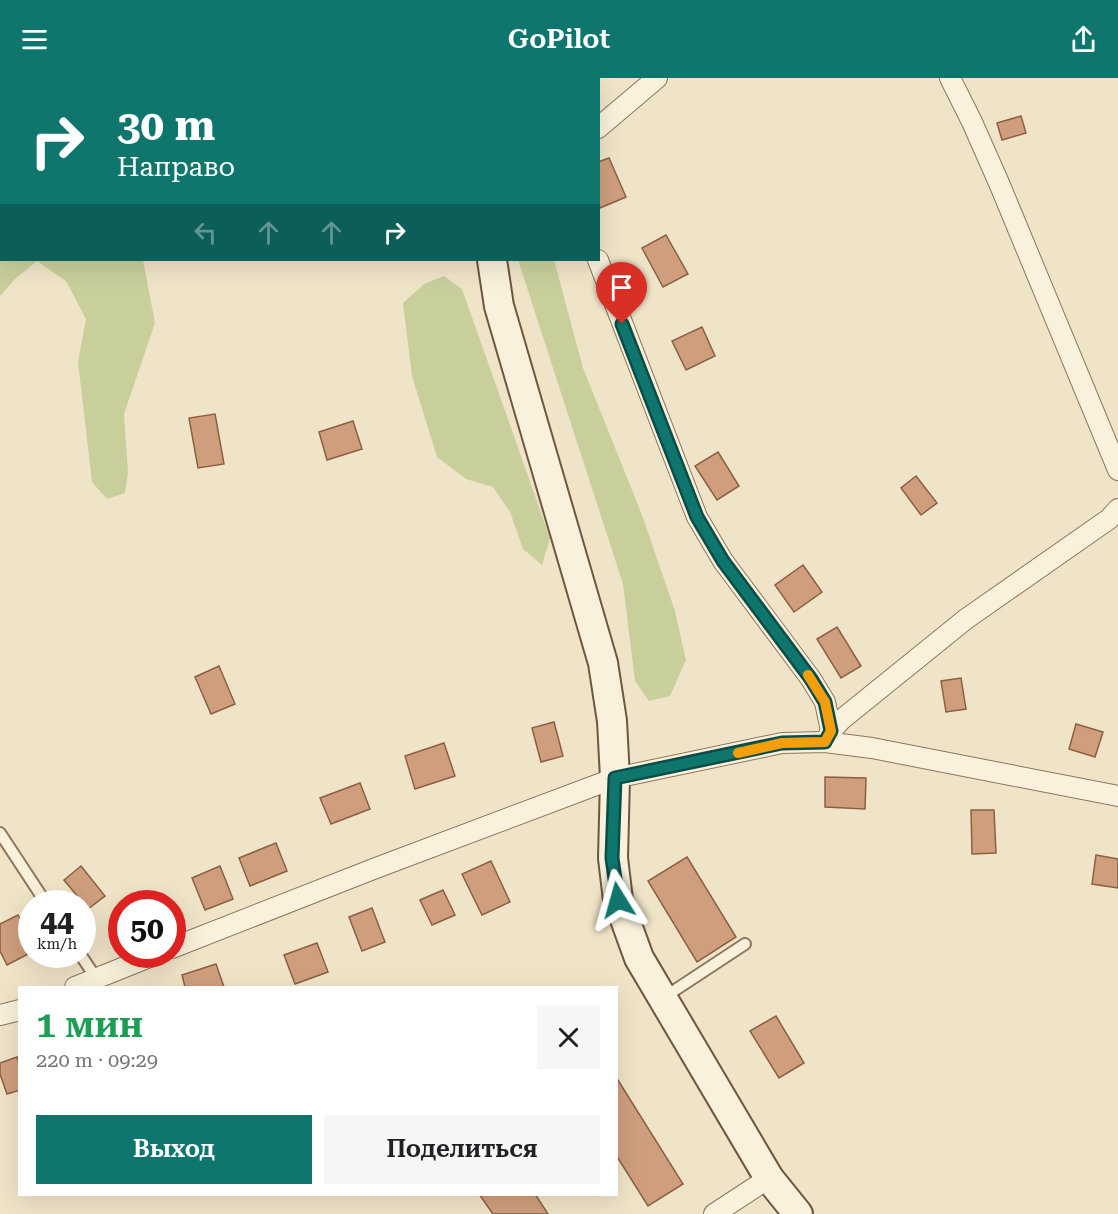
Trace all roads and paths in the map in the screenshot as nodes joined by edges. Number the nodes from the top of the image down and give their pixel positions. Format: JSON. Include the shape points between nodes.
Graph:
{"nodes":[{"id":1,"x":657,"y":78,"type":"edge"},
{"id":2,"x":950,"y":78,"type":"edge"},
{"id":3,"x":600,"y":126,"type":"edge"},
{"id":4,"x":492,"y":261,"type":"edge"},
{"id":5,"x":598,"y":261,"type":"edge"},
{"id":6,"x":1118,"y":470,"type":"edge"},
{"id":7,"x":1118,"y":509,"type":"edge"},
{"id":8,"x":828,"y":737,"type":"junction"},
{"id":9,"x":615,"y":778,"type":"junction"},
{"id":10,"x":1118,"y":796,"type":"edge"},
{"id":11,"x":0,"y":833,"type":"edge"},
{"id":12,"x":37,"y":890,"type":"edge"},
{"id":13,"x":186,"y":943,"type":"edge"},
{"id":14,"x":746,"y":944,"type":"dead end"},
{"id":15,"x":89,"y":968,"type":"edge"},
{"id":16,"x":121,"y":968,"type":"edge"},
{"id":17,"x":96,"y":978,"type":"junction"},
{"id":18,"x":77,"y":986,"type":"edge"},
{"id":19,"x":663,"y":998,"type":"junction"},
{"id":20,"x":18,"y":1010,"type":"edge"},
{"id":21,"x":0,"y":1015,"type":"edge"},
{"id":22,"x":769,"y":1178,"type":"junction"},
{"id":23,"x":714,"y":1214,"type":"edge"},
{"id":24,"x":798,"y":1214,"type":"edge"}],
"edges":[{"from":1,"to":3,"type":"street"},
{"from":2,"to":6,"type":"street","via":[[994,172]]},
{"from":4,"to":9,"type":"main road","via":[[499,306],[603,663]]},
{"from":5,"to":8,"type":"street","via":[[697,517],[723,561],[825,702]]},
{"from":7,"to":8,"type":"street","via":[[957,626],[841,720]]},
{"from":8,"to":9,"type":"street"},
{"from":8,"to":10,"type":"street"},
{"from":9,"to":13,"type":"street"},
{"from":9,"to":19,"type":"main road","via":[[612,858],[618,900],[639,958]]},
{"from":11,"to":12,"type":"lane"},
{"from":14,"to":19,"type":"lane"},
{"from":15,"to":17,"type":"lane"},
{"from":16,"to":17,"type":"street"},
{"from":17,"to":18,"type":"street"},
{"from":19,"to":22,"type":"main road"},
{"from":20,"to":21,"type":"street"},
{"from":22,"to":23,"type":"street"},
{"from":22,"to":24,"type":"main road"}]}
